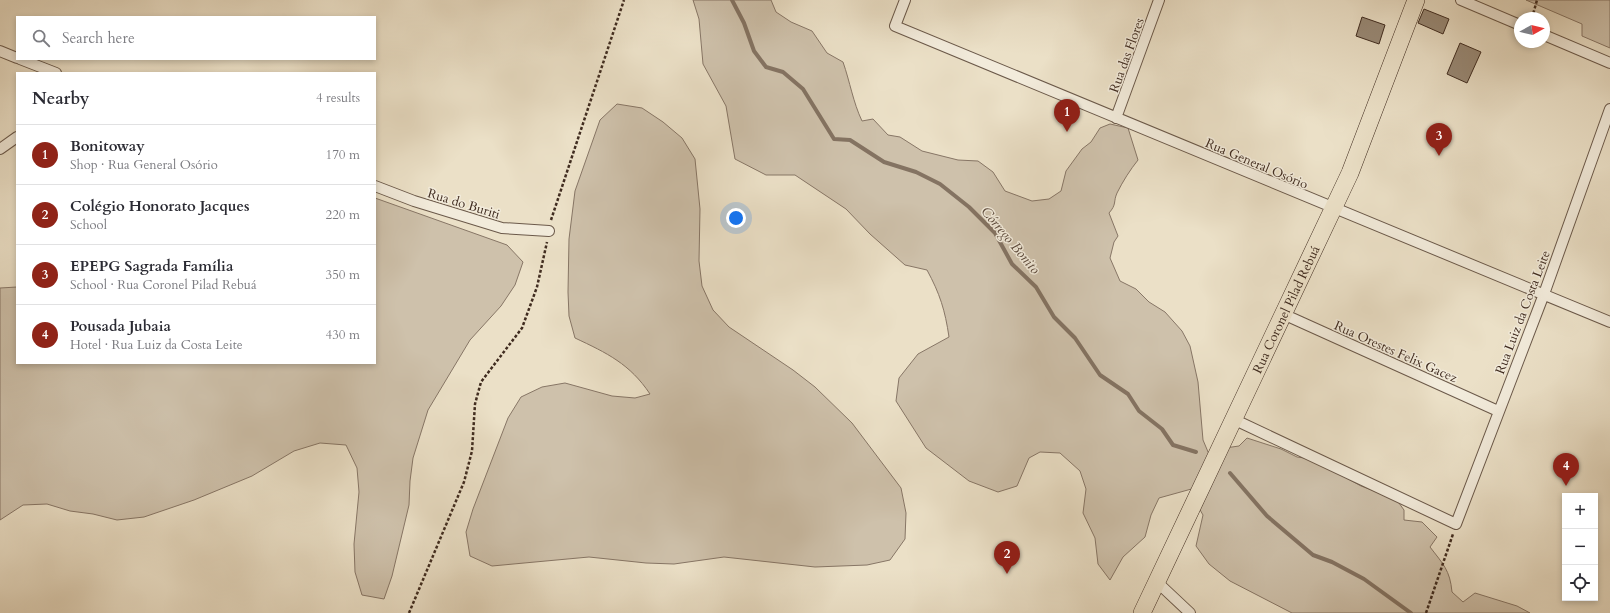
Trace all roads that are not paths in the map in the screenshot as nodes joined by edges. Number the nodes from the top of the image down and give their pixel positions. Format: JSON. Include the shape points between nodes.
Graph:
{"nodes":[{"id":1,"x":905,"y":0,"type":"edge"},
{"id":2,"x":1159,"y":0,"type":"edge"},
{"id":3,"x":1416,"y":0,"type":"edge"},
{"id":4,"x":1461,"y":0,"type":"edge"},
{"id":5,"x":1514,"y":22,"type":"edge"},
{"id":6,"x":1550,"y":38,"type":"edge"},
{"id":7,"x":0,"y":51,"type":"edge"},
{"id":8,"x":16,"y":58,"type":"edge"},
{"id":9,"x":23,"y":60,"type":"edge"},
{"id":10,"x":1610,"y":63,"type":"edge"},
{"id":11,"x":53,"y":72,"type":"edge"},
{"id":12,"x":1610,"y":109,"type":"edge"},
{"id":13,"x":1116,"y":118,"type":"junction"},
{"id":14,"x":16,"y":138,"type":"edge"},
{"id":15,"x":0,"y":149,"type":"edge"},
{"id":16,"x":376,"y":186,"type":"edge"},
{"id":17,"x":1333,"y":208,"type":"junction"},
{"id":18,"x":549,"y":231,"type":"road end"},
{"id":19,"x":1544,"y":294,"type":"junction"},
{"id":20,"x":1283,"y":314,"type":"junction"},
{"id":21,"x":1610,"y":322,"type":"edge"},
{"id":22,"x":1498,"y":411,"type":"junction"},
{"id":23,"x":1233,"y":419,"type":"junction"},
{"id":24,"x":1157,"y":582,"type":"junction"},
{"id":25,"x":1142,"y":613,"type":"edge"},
{"id":26,"x":1190,"y":613,"type":"edge"}],
"edges":[{"from":1,"to":13,"type":"street","name":"Rua General Osório","via":[[895,26]]},
{"from":2,"to":13,"type":"street","name":"Rua das Flores"},
{"from":3,"to":17,"type":"main road","name":"Rua Coronel Pilad Rebuá","via":[[1355,159]]},
{"from":4,"to":5,"type":"street"},
{"from":6,"to":10,"type":"street"},
{"from":7,"to":8,"type":"street"},
{"from":9,"to":11,"type":"street"},
{"from":12,"to":19,"type":"street","name":"Rua Luiz da Costa Leite"},
{"from":13,"to":17,"type":"street","name":"Rua General Osório"},
{"from":14,"to":15,"type":"street"},
{"from":16,"to":18,"type":"street","name":"Rua do Buriti","via":[[502,228]]},
{"from":17,"to":19,"type":"street","name":"Rua General Osório"},
{"from":17,"to":20,"type":"main road","name":"Rua Coronel Pilad Rebuá"},
{"from":19,"to":21,"type":"street","name":"Rua General Osório"},
{"from":19,"to":22,"type":"street","name":"Rua Luiz da Costa Leite"},
{"from":20,"to":22,"type":"street","name":"Rua Orestes Felix Gacez"},
{"from":20,"to":23,"type":"main road","name":"Rua Coronel Pilad Rebuá"},
{"from":22,"to":23,"type":"street","name":"Rua Luiz da Costa Leite","via":[[1456,524]]},
{"from":23,"to":24,"type":"main road","name":"Rua Coronel Pilad Rebuá"},
{"from":24,"to":25,"type":"main road","name":"Rua Coronel Pilad Rebuá"},
{"from":24,"to":26,"type":"street"}]}
